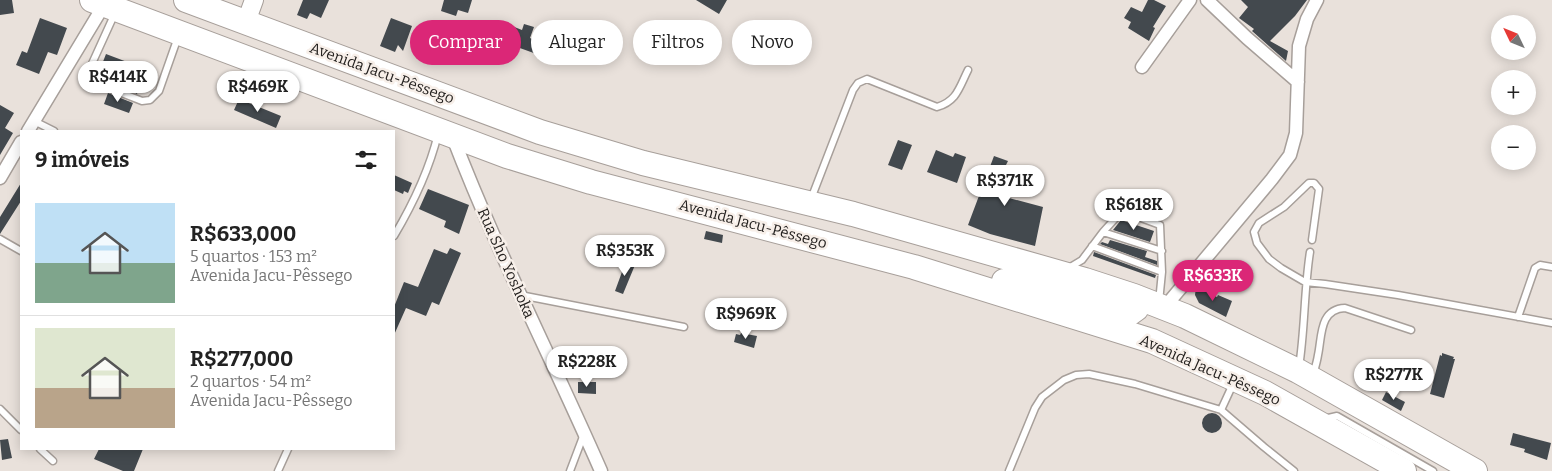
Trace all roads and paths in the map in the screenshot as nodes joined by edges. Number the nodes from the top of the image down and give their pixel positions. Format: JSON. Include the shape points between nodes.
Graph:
{"nodes":[{"id":1,"x":186,"y":0,"type":"edge"},
{"id":2,"x":254,"y":0,"type":"edge"},
{"id":3,"x":1190,"y":0,"type":"edge"},
{"id":4,"x":1207,"y":0,"type":"edge"},
{"id":5,"x":1317,"y":0,"type":"edge"},
{"id":6,"x":104,"y":5,"type":"edge"},
{"id":7,"x":246,"y":22,"type":"junction"},
{"id":8,"x":180,"y":34,"type":"junction"},
{"id":9,"x":246,"y":59,"type":"junction"},
{"id":10,"x":1142,"y":67,"type":"dead end"},
{"id":11,"x":968,"y":70,"type":"dead end"},
{"id":12,"x":1298,"y":82,"type":"junction"},
{"id":13,"x":31,"y":126,"type":"edge"},
{"id":14,"x":49,"y":130,"type":"edge"},
{"id":15,"x":445,"y":133,"type":"junction"},
{"id":16,"x":20,"y":144,"type":"edge"},
{"id":17,"x":0,"y":178,"type":"edge"},
{"id":18,"x":809,"y":202,"type":"junction"},
{"id":19,"x":1103,"y":232,"type":"junction"},
{"id":20,"x":395,"y":234,"type":"edge"},
{"id":21,"x":0,"y":239,"type":"edge"},
{"id":22,"x":1312,"y":240,"type":"dead end"},
{"id":23,"x":1092,"y":246,"type":"junction"},
{"id":24,"x":20,"y":250,"type":"edge"},
{"id":25,"x":1162,"y":252,"type":"junction"},
{"id":26,"x":1310,"y":252,"type":"dead end"},
{"id":27,"x":1552,"y":267,"type":"edge"},
{"id":28,"x":1162,"y":272,"type":"junction"},
{"id":29,"x":1060,"y":273,"type":"junction"},
{"id":30,"x":937,"y":274,"type":"junction"},
{"id":31,"x":1004,"y":281,"type":"junction"},
{"id":32,"x":1306,"y":282,"type":"junction"},
{"id":33,"x":519,"y":294,"type":"junction"},
{"id":34,"x":1134,"y":296,"type":"junction"},
{"id":35,"x":1161,"y":307,"type":"junction"},
{"id":36,"x":1518,"y":317,"type":"junction"},
{"id":37,"x":1552,"y":323,"type":"edge"},
{"id":38,"x":684,"y":327,"type":"dead end"},
{"id":39,"x":1411,"y":330,"type":"dead end"},
{"id":40,"x":1189,"y":354,"type":"junction"},
{"id":41,"x":1305,"y":375,"type":"junction"},
{"id":42,"x":1236,"y":379,"type":"junction"},
{"id":43,"x":1336,"y":392,"type":"junction"},
{"id":44,"x":0,"y":409,"type":"edge"},
{"id":45,"x":1221,"y":410,"type":"junction"},
{"id":46,"x":1315,"y":421,"type":"junction"},
{"id":47,"x":20,"y":429,"type":"edge"},
{"id":48,"x":584,"y":432,"type":"junction"},
{"id":49,"x":41,"y":450,"type":"edge"},
{"id":50,"x":288,"y":450,"type":"edge"},
{"id":51,"x":53,"y":462,"type":"dead end"},
{"id":52,"x":278,"y":471,"type":"edge"},
{"id":53,"x":570,"y":471,"type":"edge"},
{"id":54,"x":601,"y":471,"type":"edge"},
{"id":55,"x":1009,"y":471,"type":"edge"},
{"id":56,"x":1294,"y":471,"type":"edge"},
{"id":57,"x":1404,"y":471,"type":"edge"},
{"id":58,"x":1433,"y":471,"type":"edge"},
{"id":59,"x":1475,"y":471,"type":"edge"}],
"edges":[{"from":1,"to":7,"type":"highway","name":"Avenida Jacu-Pêssego"},
{"from":2,"to":7,"type":"main road"},
{"from":3,"to":10,"type":"street"},
{"from":4,"to":12,"type":"street"},
{"from":5,"to":12,"type":"street","via":[[1303,31]]},
{"from":6,"to":8,"type":"highway","name":"Avenida Jacu-Pêssego"},
{"from":6,"to":8,"type":"lane","via":[[89,74],[93,81],[142,101],[150,100],[159,91]]},
{"from":6,"to":13,"type":"street"},
{"from":7,"to":8,"type":"highway","via":[[227,40]]},
{"from":7,"to":9,"type":"highway","via":[[240,39]]},
{"from":7,"to":18,"type":"highway","name":"Avenida Jacu-Pêssego","via":[[540,132],[643,163]]},
{"from":8,"to":9,"type":"highway","name":"Avenida Jacu-Pêssego"},
{"from":9,"to":15,"type":"highway","name":"Avenida Jacu-Pêssego"},
{"from":11,"to":18,"type":"lane","via":[[956,96],[948,104],[937,107],[867,79],[858,83]]},
{"from":12,"to":35,"type":"street","via":[[1296,133],[1290,155]]},
{"from":13,"to":14,"type":"lane"},
{"from":15,"to":20,"type":"lane"},
{"from":15,"to":30,"type":"highway","name":"Avenida Jacu-Pêssego","via":[[590,182]]},
{"from":15,"to":33,"type":"street","name":"Rua Sho Yoshoka"},
{"from":16,"to":17,"type":"street"},
{"from":18,"to":29,"type":"highway","name":"Avenida Jacu-Pêssego"},
{"from":19,"to":23,"type":"lane"},
{"from":19,"to":25,"type":"lane"},
{"from":19,"to":25,"type":"lane","via":[[1122,211],[1160,225]]},
{"from":21,"to":24,"type":"lane"},
{"from":22,"to":32,"type":"lane","via":[[1319,189],[1314,183],[1309,183],[1284,207],[1259,223],[1254,232],[1257,244],[1269,259]]},
{"from":23,"to":28,"type":"lane"},
{"from":23,"to":29,"type":"lane","via":[[1082,260]]},
{"from":25,"to":28,"type":"lane"},
{"from":26,"to":32,"type":"lane"},
{"from":27,"to":36,"type":"lane","via":[[1540,265],[1535,268]]},
{"from":28,"to":35,"type":"lane"},
{"from":29,"to":34,"type":"highway","name":"Avenida Jacu-Pêssego"},
{"from":30,"to":31,"type":"highway","via":[[963,270]]},
{"from":30,"to":40,"type":"highway","name":"Avenida Jacu-Pêssego"},
{"from":31,"to":34,"type":"highway","via":[[1027,281],[1129,314],[1136,309]]},
{"from":31,"to":35,"type":"highway","via":[[1128,322],[1138,323]]},
{"from":32,"to":36,"type":"lane"},
{"from":32,"to":41,"type":"lane"},
{"from":33,"to":38,"type":"lane"},
{"from":33,"to":48,"type":"street","name":"Rua Sho Yoshoka"},
{"from":34,"to":35,"type":"highway","name":"Avenida Jacu-Pêssego"},
{"from":35,"to":40,"type":"highway","via":[[1175,339]]},
{"from":35,"to":41,"type":"highway","name":"Avenida Jacu-Pêssego"},
{"from":36,"to":37,"type":"lane"},
{"from":39,"to":41,"type":"lane","via":[[1337,308],[1325,321],[1318,356]]},
{"from":40,"to":42,"type":"highway","name":"Avenida Jacu-Pêssego"},
{"from":40,"to":43,"type":"highway","via":[[1184,344],[1191,332],[1312,391]]},
{"from":41,"to":43,"type":"highway","name":"Avenida Jacu-Pêssego"},
{"from":42,"to":45,"type":"lane"},
{"from":42,"to":46,"type":"highway","name":"Avenida Jacu-Pêssego"},
{"from":43,"to":59,"type":"highway","name":"Avenida Jacu-Pêssego"},
{"from":44,"to":47,"type":"lane"},
{"from":45,"to":55,"type":"lane","via":[[1135,384],[1089,374],[1076,375],[1042,396]]},
{"from":45,"to":56,"type":"lane"},
{"from":46,"to":57,"type":"highway","name":"Avenida Jacu-Pêssego"},
{"from":46,"to":58,"type":"lane","via":[[1337,416]]},
{"from":48,"to":53,"type":"lane"},
{"from":48,"to":54,"type":"street","name":"Rua Sho Yoshoka"},
{"from":49,"to":51,"type":"lane"},
{"from":50,"to":52,"type":"lane"}]}
